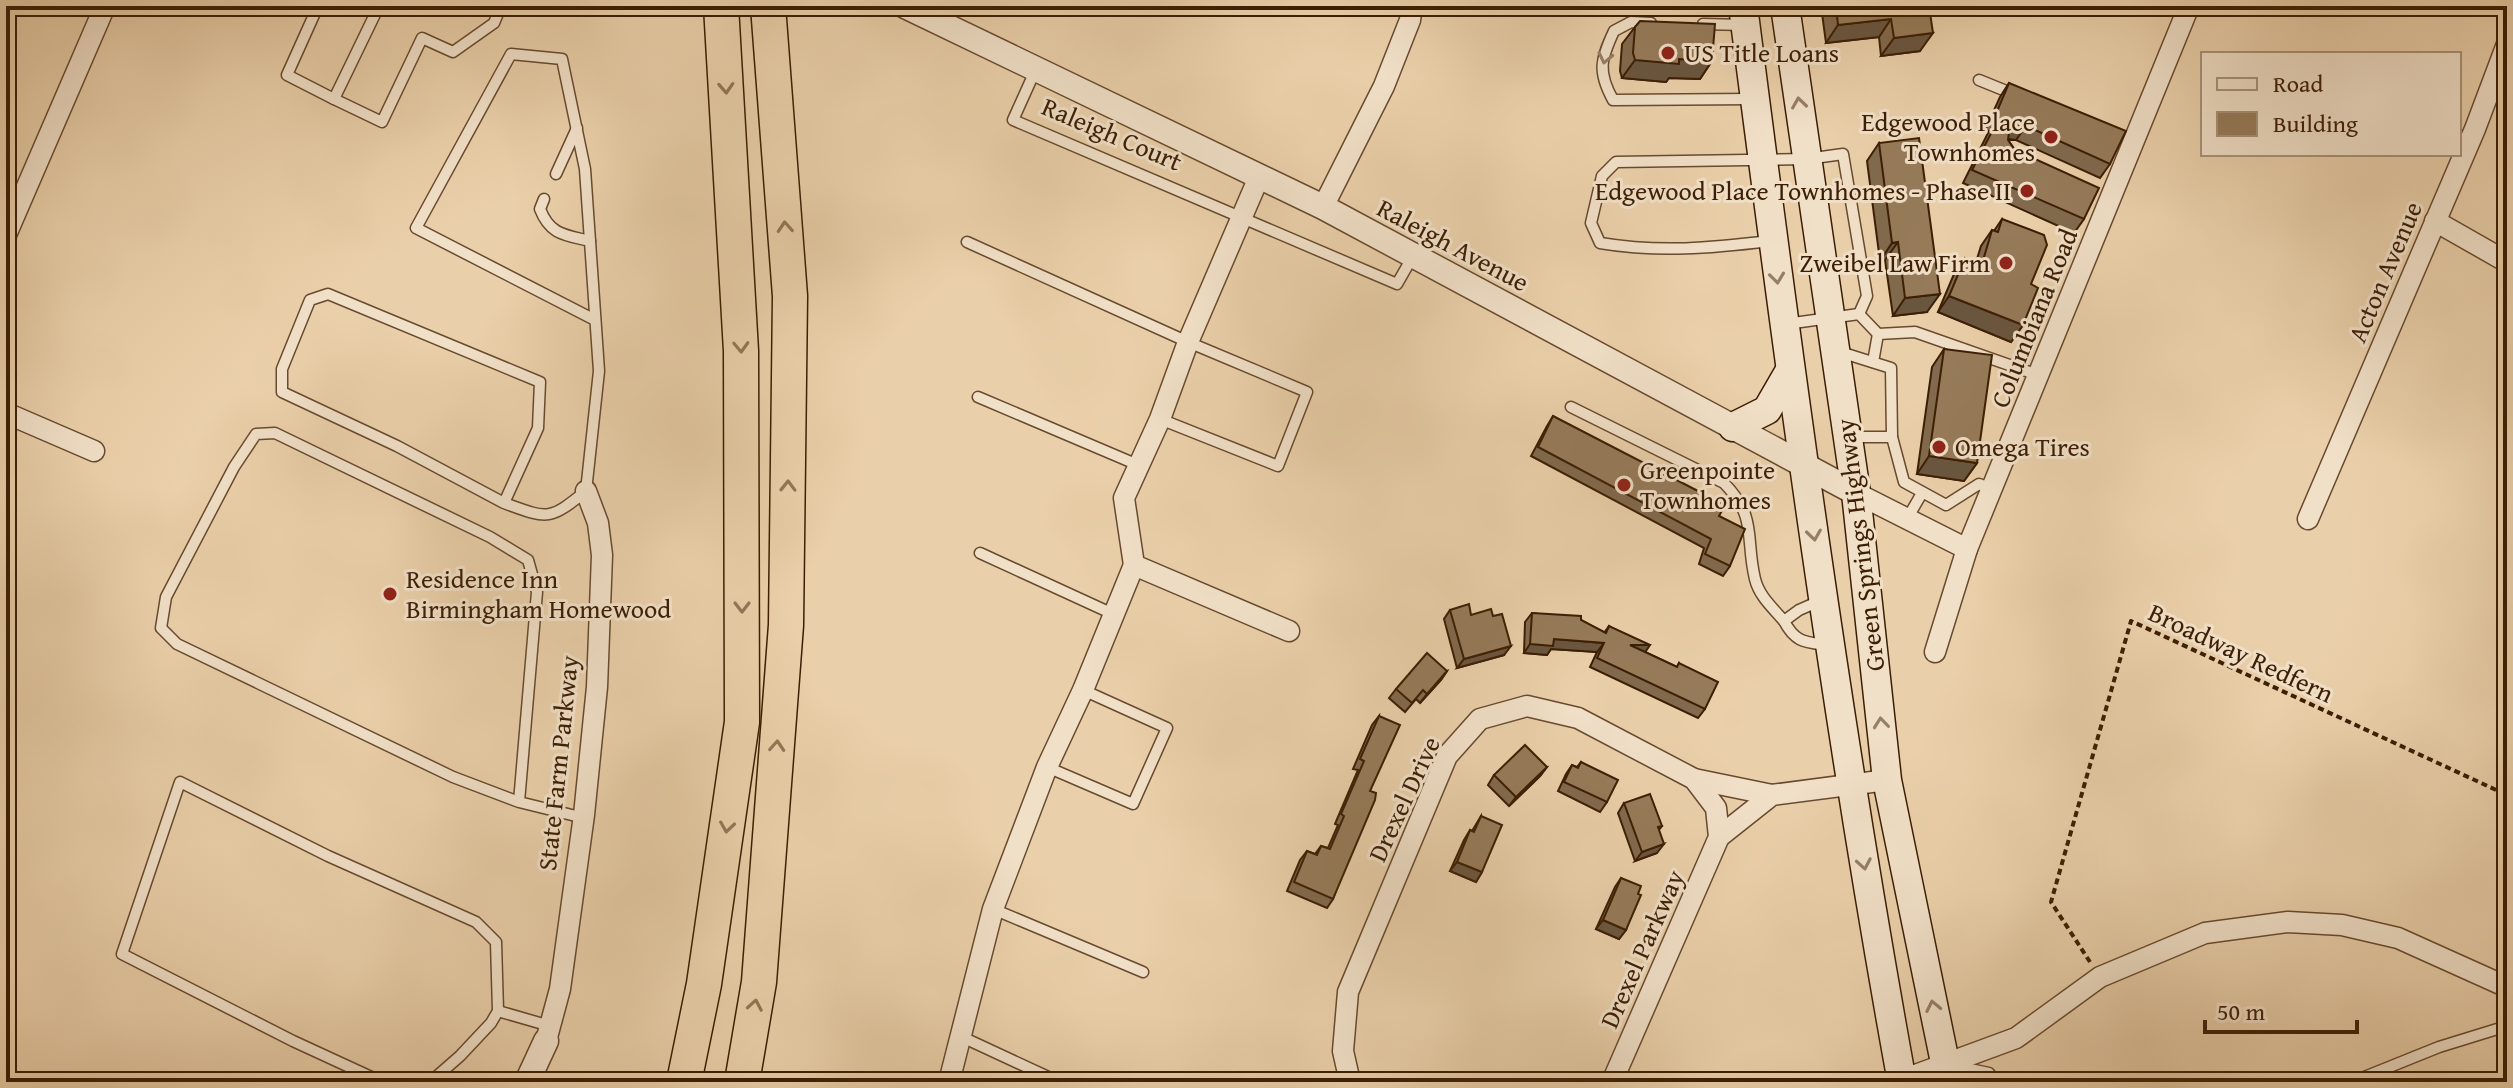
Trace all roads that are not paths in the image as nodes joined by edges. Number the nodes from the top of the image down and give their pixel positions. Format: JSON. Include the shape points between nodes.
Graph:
{"nodes":[{"id":1,"x":105,"y":6,"type":"edge"},
{"id":2,"x":318,"y":6,"type":"edge"},
{"id":3,"x":379,"y":6,"type":"edge"},
{"id":4,"x":501,"y":6,"type":"edge"},
{"id":5,"x":905,"y":6,"type":"edge"},
{"id":6,"x":1412,"y":6,"type":"edge"},
{"id":7,"x":1785,"y":6,"type":"edge"},
{"id":8,"x":2189,"y":6,"type":"edge"},
{"id":9,"x":721,"y":8,"type":"edge"},
{"id":10,"x":1744,"y":16,"type":"edge"},
{"id":11,"x":770,"y":21,"type":"edge"},
{"id":12,"x":1660,"y":23,"type":"edge"},
{"id":13,"x":1688,"y":24,"type":"edge"},
{"id":14,"x":2507,"y":44,"type":"edge"},
{"id":15,"x":1036,"y":69,"type":"junction"},
{"id":16,"x":1979,"y":80,"type":"dead end"},
{"id":17,"x":2021,"y":97,"type":"edge"},
{"id":18,"x":334,"y":99,"type":"junction"},
{"id":19,"x":1754,"y":99,"type":"junction"},
{"id":20,"x":577,"y":128,"type":"junction"},
{"id":21,"x":1762,"y":159,"type":"junction"},
{"id":22,"x":1807,"y":159,"type":"junction"},
{"id":23,"x":556,"y":174,"type":"dead end"},
{"id":24,"x":1259,"y":177,"type":"junction"},
{"id":25,"x":2087,"y":187,"type":"edge"},
{"id":26,"x":2111,"y":197,"type":"junction"},
{"id":27,"x":544,"y":199,"type":"dead end"},
{"id":28,"x":1323,"y":207,"type":"junction"},
{"id":29,"x":1242,"y":218,"type":"junction"},
{"id":30,"x":2435,"y":221,"type":"junction"},
{"id":31,"x":6,"y":235,"type":"edge"},
{"id":32,"x":590,"y":241,"type":"junction"},
{"id":33,"x":1772,"y":241,"type":"junction"},
{"id":34,"x":967,"y":242,"type":"dead end"},
{"id":35,"x":1413,"y":256,"type":"junction"},
{"id":36,"x":2507,"y":262,"type":"edge"},
{"id":37,"x":1859,"y":314,"type":"junction"},
{"id":38,"x":1831,"y":319,"type":"junction"},
{"id":39,"x":595,"y":320,"type":"junction"},
{"id":40,"x":1783,"y":324,"type":"junction"},
{"id":41,"x":1878,"y":334,"type":"junction"},
{"id":42,"x":1188,"y":342,"type":"junction"},
{"id":43,"x":1835,"y":351,"type":"junction"},
{"id":44,"x":1873,"y":362,"type":"junction"},
{"id":45,"x":1789,"y":372,"type":"junction"},
{"id":46,"x":2038,"y":375,"type":"junction"},
{"id":47,"x":978,"y":397,"type":"dead end"},
{"id":48,"x":1571,"y":407,"type":"dead end"},
{"id":49,"x":6,"y":413,"type":"edge"},
{"id":50,"x":1160,"y":419,"type":"junction"},
{"id":51,"x":1733,"y":427,"type":"junction"},
{"id":52,"x":1848,"y":437,"type":"junction"},
{"id":53,"x":1892,"y":437,"type":"junction"},
{"id":54,"x":94,"y":451,"type":"dead end"},
{"id":55,"x":1138,"y":465,"type":"junction"},
{"id":56,"x":1804,"y":465,"type":"junction"},
{"id":57,"x":1992,"y":489,"type":"junction"},
{"id":58,"x":586,"y":491,"type":"junction"},
{"id":59,"x":1856,"y":493,"type":"junction"},
{"id":60,"x":1922,"y":493,"type":"junction"},
{"id":61,"x":504,"y":503,"type":"junction"},
{"id":62,"x":1907,"y":519,"type":"junction"},
{"id":63,"x":2308,"y":519,"type":"dead end"},
{"id":64,"x":1967,"y":549,"type":"junction"},
{"id":65,"x":980,"y":553,"type":"dead end"},
{"id":66,"x":1134,"y":565,"type":"junction"},
{"id":67,"x":1823,"y":599,"type":"junction"},
{"id":68,"x":1113,"y":614,"type":"junction"},
{"id":69,"x":1784,"y":621,"type":"junction"},
{"id":70,"x":1289,"y":631,"type":"dead end"},
{"id":71,"x":1830,"y":646,"type":"junction"},
{"id":72,"x":1935,"y":652,"type":"dead end"},
{"id":73,"x":1083,"y":690,"type":"junction"},
{"id":74,"x":1047,"y":767,"type":"junction"},
{"id":75,"x":1694,"y":779,"type":"junction"},
{"id":76,"x":1887,"y":780,"type":"junction"},
{"id":77,"x":1851,"y":787,"type":"junction"},
{"id":78,"x":1772,"y":795,"type":"junction"},
{"id":79,"x":519,"y":802,"type":"junction"},
{"id":80,"x":1716,"y":808,"type":"joint"},
{"id":81,"x":584,"y":818,"type":"junction"},
{"id":82,"x":1719,"y":837,"type":"junction"},
{"id":83,"x":993,"y":909,"type":"junction"},
{"id":84,"x":1143,"y":972,"type":"dead end"},
{"id":85,"x":2507,"y":987,"type":"edge"},
{"id":86,"x":498,"y":1011,"type":"junction"},
{"id":87,"x":2507,"y":1026,"type":"edge"},
{"id":88,"x":548,"y":1034,"type":"junction"},
{"id":89,"x":962,"y":1037,"type":"junction"},
{"id":90,"x":1947,"y":1073,"type":"edge"},
{"id":91,"x":1902,"y":1081,"type":"edge"},
{"id":92,"x":382,"y":1082,"type":"edge"},
{"id":93,"x":399,"y":1082,"type":"edge"},
{"id":94,"x":527,"y":1082,"type":"edge"},
{"id":95,"x":545,"y":1082,"type":"edge"},
{"id":96,"x":684,"y":1082,"type":"edge"},
{"id":97,"x":742,"y":1082,"type":"edge"},
{"id":98,"x":949,"y":1082,"type":"edge"},
{"id":99,"x":1059,"y":1082,"type":"edge"},
{"id":100,"x":1350,"y":1082,"type":"edge"},
{"id":101,"x":1612,"y":1082,"type":"edge"},
{"id":102,"x":1996,"y":1082,"type":"edge"},
{"id":103,"x":2352,"y":1082,"type":"edge"}],
"edges":[{"from":1,"to":31,"type":"street"},
{"from":2,"to":18,"type":"lane","via":[[287,75]]},
{"from":3,"to":18,"type":"lane"},
{"from":4,"to":18,"type":"lane","via":[[494,23],[453,52],[422,38],[382,122]]},
{"from":5,"to":15,"type":"street","name":"Raleigh Avenue"},
{"from":6,"to":28,"type":"street","via":[[1384,86]]},
{"from":22,"to":7,"type":"main road","name":"Green Springs Highway","one_way":true},
{"from":8,"to":26,"type":"street","name":"Columbiana Road","via":[[2127,138]]},
{"from":9,"to":96,"type":"highway","one_way":true,"via":[[741,351],[742,722],[704,984]]},
{"from":10,"to":13,"type":"lane"},
{"from":10,"to":19,"type":"main road","name":"Green Springs Highway"},
{"from":97,"to":11,"type":"highway","one_way":true,"via":[[759,982],[786,625],[790,296]]},
{"from":12,"to":19,"type":"lane","one_way":true,"via":[[1631,22],[1614,31],[1602,57],[1602,81],[1613,100]]},
{"from":14,"to":30,"type":"street","name":"Acton Avenue"},
{"from":15,"to":24,"type":"street","name":"Raleigh Avenue"},
{"from":15,"to":29,"type":"lane","name":"Raleigh Court","via":[[1013,120]]},
{"from":16,"to":17,"type":"lane"},
{"from":19,"to":21,"type":"main road","name":"Green Springs Highway"},
{"from":20,"to":23,"type":"lane"},
{"from":20,"to":32,"type":"lane"},
{"from":20,"to":39,"type":"lane","via":[[562,59],[511,54],[416,228]]},
{"from":21,"to":22,"type":"lane"},
{"from":21,"to":33,"type":"main road","name":"Green Springs Highway"},
{"from":21,"to":33,"type":"lane","via":[[1616,162],[1602,176],[1591,223],[1600,243],[1639,250],[1699,250]]},
{"from":22,"to":37,"type":"lane","via":[[1843,154],[1867,296]]},
{"from":22,"to":38,"type":"main road","name":"Green Springs Highway"},
{"from":24,"to":28,"type":"street","name":"Raleigh Avenue"},
{"from":24,"to":29,"type":"street"},
{"from":25,"to":26,"type":"street"},
{"from":26,"to":46,"type":"street","name":"Columbiana Road"},
{"from":27,"to":32,"type":"lane","via":[[540,209],[546,225]]},
{"from":28,"to":35,"type":"street","name":"Raleigh Avenue"},
{"from":29,"to":35,"type":"lane","name":"Raleigh Court","via":[[1397,284]]},
{"from":29,"to":42,"type":"street"},
{"from":30,"to":36,"type":"street"},
{"from":30,"to":63,"type":"street","name":"Acton Avenue"},
{"from":32,"to":39,"type":"lane"},
{"from":33,"to":40,"type":"main road","name":"Green Springs Highway","one_way":true},
{"from":34,"to":42,"type":"lane"},
{"from":35,"to":51,"type":"street","name":"Raleigh Avenue"},
{"from":37,"to":38,"type":"lane"},
{"from":37,"to":41,"type":"lane"},
{"from":38,"to":40,"type":"lane"},
{"from":38,"to":43,"type":"main road","name":"Green Springs Highway"},
{"from":39,"to":58,"type":"lane","via":[[599,371]]},
{"from":40,"to":45,"type":"main road","name":"Green Springs Highway"},
{"from":41,"to":44,"type":"lane"},
{"from":41,"to":46,"type":"lane","via":[[1915,332]]},
{"from":42,"to":50,"type":"street"},
{"from":42,"to":50,"type":"lane","via":[[1307,392],[1278,466]]},
{"from":43,"to":44,"type":"lane"},
{"from":43,"to":52,"type":"main road","name":"Green Springs Highway"},
{"from":44,"to":53,"type":"lane","via":[[1891,368]]},
{"from":45,"to":51,"type":"main road","via":[[1767,410]]},
{"from":45,"to":56,"type":"main road","name":"Green Springs Highway"},
{"from":46,"to":57,"type":"street","name":"Columbiana Road"},
{"from":47,"to":55,"type":"lane"},
{"from":48,"to":69,"type":"lane","via":[[1724,483],[1738,497],[1748,519],[1755,579]]},
{"from":49,"to":54,"type":"street"},
{"from":50,"to":55,"type":"street"},
{"from":51,"to":56,"type":"street","name":"Raleigh Avenue"},
{"from":52,"to":53,"type":"lane"},
{"from":52,"to":59,"type":"main road","name":"Green Springs Highway"},
{"from":53,"to":60,"type":"lane","via":[[1904,482]]},
{"from":55,"to":66,"type":"street","via":[[1124,498]]},
{"from":56,"to":59,"type":"street","name":"Raleigh Avenue"},
{"from":56,"to":67,"type":"main road","name":"Green Springs Highway","one_way":true},
{"from":57,"to":60,"type":"lane","via":[[1979,484],[1946,505]]},
{"from":57,"to":64,"type":"street","name":"Columbiana Road"},
{"from":58,"to":61,"type":"lane","via":[[559,513],[537,515]]},
{"from":58,"to":81,"type":"street","name":"State Farm Parkway","via":[[602,555],[597,687]]},
{"from":59,"to":62,"type":"street","name":"Raleigh Avenue"},
{"from":76,"to":59,"type":"main road","name":"Green Springs Highway","one_way":true},
{"from":60,"to":62,"type":"lane"},
{"from":61,"to":61,"type":"lane","via":[[538,428],[540,382],[328,294],[310,300],[282,369],[282,392]]},
{"from":62,"to":64,"type":"street","name":"Raleigh Avenue"},
{"from":64,"to":72,"type":"street","name":"Columbiana Road"},
{"from":65,"to":68,"type":"lane"},
{"from":66,"to":68,"type":"street"},
{"from":66,"to":70,"type":"street"},
{"from":67,"to":69,"type":"lane"},
{"from":67,"to":71,"type":"main road","name":"Green Springs Highway"},
{"from":68,"to":73,"type":"street"},
{"from":69,"to":71,"type":"lane","via":[[1803,642]]},
{"from":71,"to":77,"type":"main road","name":"Green Springs Highway"},
{"from":73,"to":74,"type":"street"},
{"from":73,"to":74,"type":"lane","via":[[1167,728],[1133,804]]},
{"from":74,"to":83,"type":"street"},
{"from":75,"to":78,"type":"street","name":"Drexel Drive"},
{"from":75,"to":80,"type":"street","name":"Drexel Drive"},
{"from":75,"to":100,"type":"street","name":"Drexel Drive","via":[[1578,718],[1527,706],[1480,719],[1447,756],[1348,992],[1343,1051]]},
{"from":76,"to":77,"type":"street"},
{"from":90,"to":76,"type":"main road","name":"Green Springs Highway","one_way":true},
{"from":77,"to":78,"type":"street"},
{"from":77,"to":91,"type":"main road","name":"Green Springs Highway","one_way":true},
{"from":78,"to":82,"type":"street","name":"Drexel Parkway"},
{"from":79,"to":79,"type":"lane","via":[[453,777],[232,671],[177,644],[161,628],[166,597],[256,434],[275,433],[528,560],[537,592]]},
{"from":79,"to":81,"type":"lane"},
{"from":80,"to":82,"type":"street","name":"Drexel Parkway"},
{"from":81,"to":88,"type":"street","name":"State Farm Parkway","via":[[560,989]]},
{"from":82,"to":101,"type":"street","name":"Drexel Parkway"},
{"from":83,"to":84,"type":"lane"},
{"from":83,"to":89,"type":"street"},
{"from":85,"to":90,"type":"street","via":[[2398,938],[2342,925],[2288,922],[2205,933],[2100,977],[2016,1038]]},
{"from":86,"to":88,"type":"lane"},
{"from":86,"to":92,"type":"lane","via":[[496,942],[476,922],[180,782],[122,954]]},
{"from":86,"to":93,"type":"lane","via":[[436,1077]]},
{"from":87,"to":103,"type":"lane"},
{"from":88,"to":94,"type":"street","name":"State Farm Parkway"},
{"from":88,"to":95,"type":"street","name":"State Farm Parkway"},
{"from":89,"to":98,"type":"street"},
{"from":89,"to":99,"type":"lane"},
{"from":90,"to":91,"type":"street"},
{"from":90,"to":102,"type":"lane","via":[[1989,1073]]}]}
